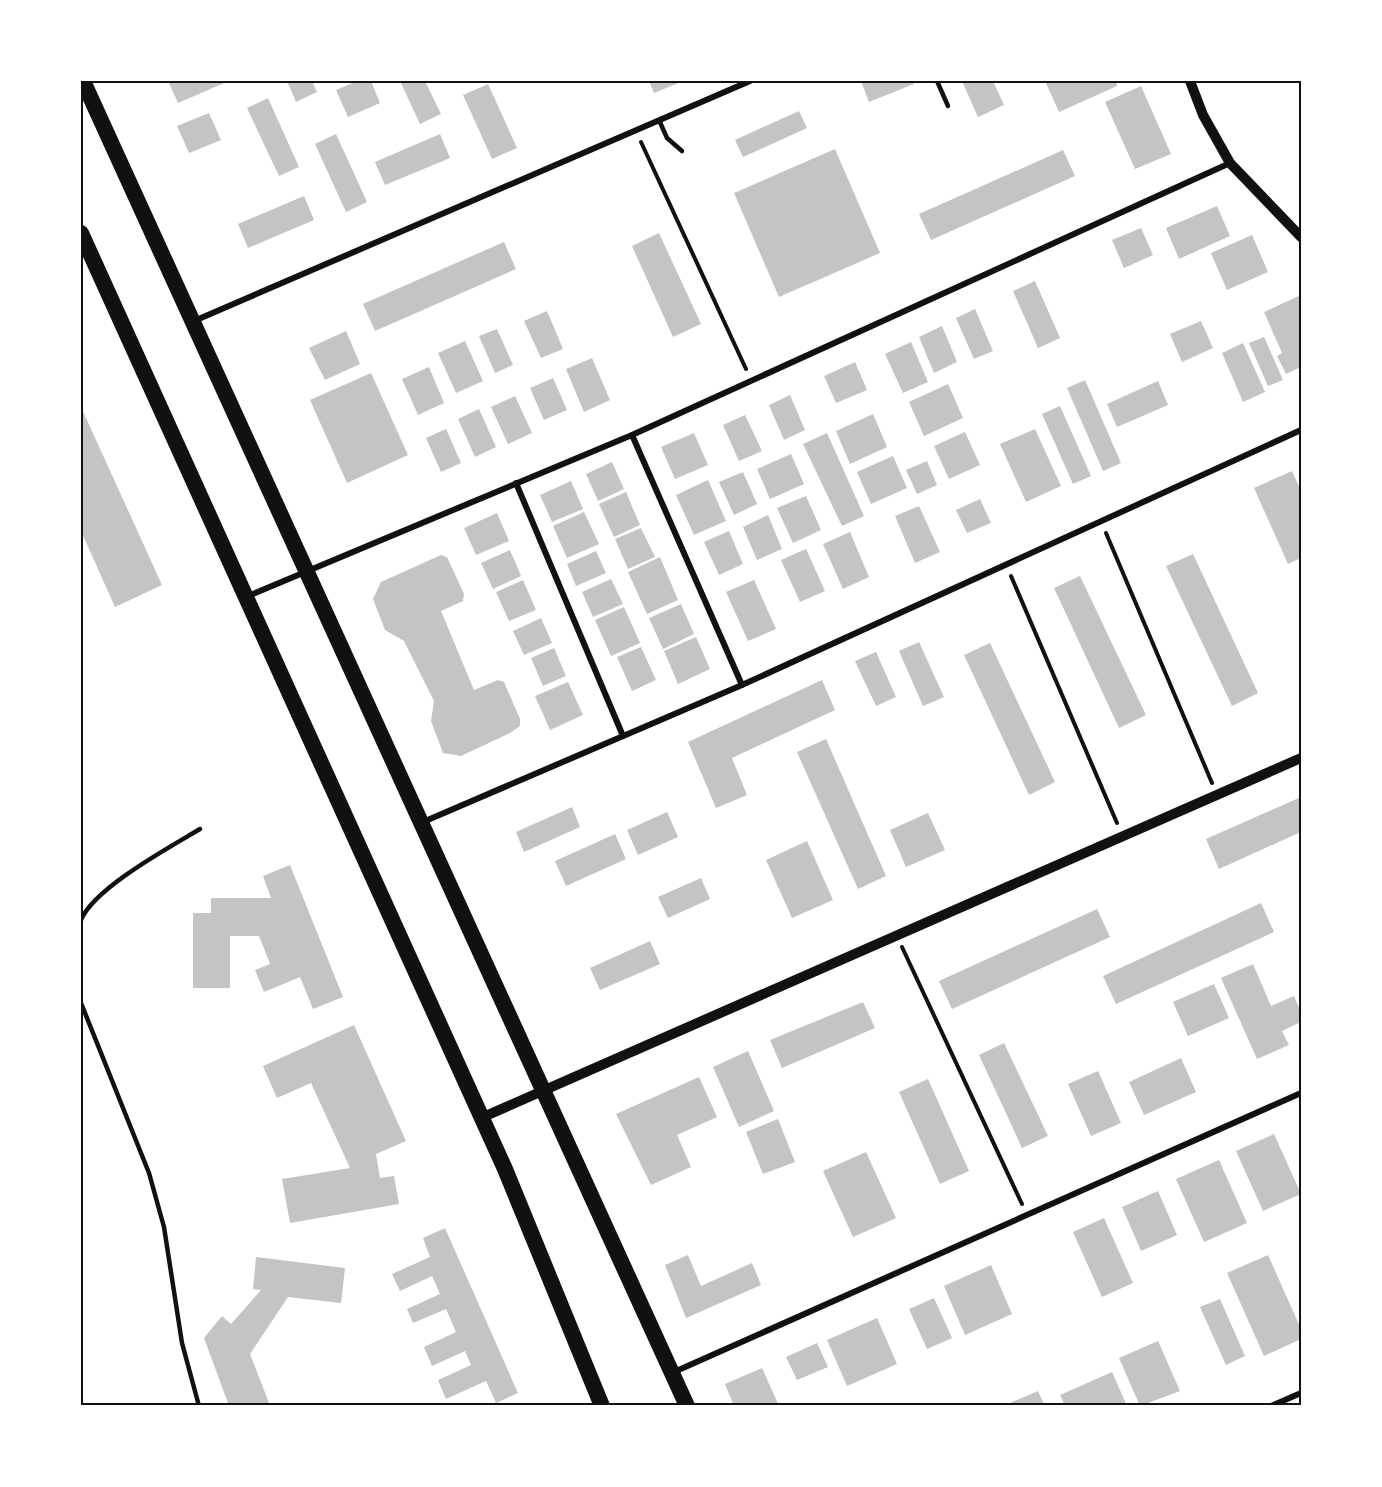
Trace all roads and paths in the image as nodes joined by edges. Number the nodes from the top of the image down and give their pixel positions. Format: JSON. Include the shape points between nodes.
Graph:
{"nodes":[{"id":1,"x":83,"y":81,"type":"edge"},
{"id":2,"x":750,"y":81,"type":"edge"},
{"id":3,"x":937,"y":81,"type":"edge"},
{"id":4,"x":1190,"y":81,"type":"edge"},
{"id":5,"x":948,"y":106,"type":"dead end"},
{"id":6,"x":659,"y":120,"type":"junction"},
{"id":7,"x":635,"y":130,"type":"junction"},
{"id":8,"x":682,"y":151,"type":"dead end"},
{"id":9,"x":1230,"y":163,"type":"junction"},
{"id":10,"x":81,"y":233,"type":"edge"},
{"id":11,"x":1301,"y":237,"type":"edge"},
{"id":12,"x":192,"y":322,"type":"junction"},
{"id":13,"x":751,"y":381,"type":"junction"},
{"id":14,"x":1301,"y":430,"type":"edge"},
{"id":15,"x":632,"y":435,"type":"junction"},
{"id":16,"x":516,"y":483,"type":"junction"},
{"id":17,"x":1101,"y":521,"type":"junction"},
{"id":18,"x":1006,"y":564,"type":"junction"},
{"id":19,"x":306,"y":571,"type":"junction"},
{"id":20,"x":248,"y":597,"type":"junction"},
{"id":21,"x":742,"y":685,"type":"junction"},
{"id":22,"x":623,"y":736,"type":"junction"},
{"id":23,"x":1301,"y":758,"type":"edge"},
{"id":24,"x":1217,"y":795,"type":"junction"},
{"id":25,"x":423,"y":822,"type":"junction"},
{"id":26,"x":200,"y":829,"type":"dead end"},
{"id":27,"x":1123,"y":836,"type":"junction"},
{"id":28,"x":81,"y":920,"type":"edge"},
{"id":29,"x":897,"y":936,"type":"junction"},
{"id":30,"x":81,"y":1003,"type":"edge"},
{"id":31,"x":544,"y":1091,"type":"junction"},
{"id":32,"x":1301,"y":1093,"type":"edge"},
{"id":33,"x":481,"y":1118,"type":"junction"},
{"id":34,"x":1026,"y":1215,"type":"junction"},
{"id":35,"x":673,"y":1372,"type":"junction"},
{"id":36,"x":1301,"y":1393,"type":"edge"},
{"id":37,"x":199,"y":1406,"type":"edge"},
{"id":38,"x":602,"y":1406,"type":"edge"},
{"id":39,"x":687,"y":1406,"type":"edge"},
{"id":40,"x":1272,"y":1406,"type":"edge"}],
"edges":[{"from":1,"to":12,"type":"highway"},
{"from":2,"to":6,"type":"street"},
{"from":3,"to":5,"type":"lane"},
{"from":4,"to":9,"type":"street","via":[[1203,115]]},
{"from":6,"to":7,"type":"street"},
{"from":6,"to":8,"type":"lane","via":[[667,138]]},
{"from":7,"to":12,"type":"street"},
{"from":7,"to":13,"type":"path"},
{"from":9,"to":11,"type":"street"},
{"from":9,"to":13,"type":"street"},
{"from":10,"to":20,"type":"highway"},
{"from":12,"to":19,"type":"highway"},
{"from":13,"to":15,"type":"street"},
{"from":14,"to":17,"type":"street"},
{"from":15,"to":16,"type":"street"},
{"from":15,"to":21,"type":"street"},
{"from":16,"to":19,"type":"street"},
{"from":16,"to":22,"type":"street"},
{"from":17,"to":18,"type":"street"},
{"from":17,"to":24,"type":"path"},
{"from":18,"to":21,"type":"street"},
{"from":18,"to":27,"type":"path"},
{"from":19,"to":20,"type":"street"},
{"from":19,"to":25,"type":"highway"},
{"from":20,"to":33,"type":"highway"},
{"from":21,"to":22,"type":"street"},
{"from":22,"to":25,"type":"street"},
{"from":23,"to":24,"type":"street"},
{"from":24,"to":27,"type":"street"},
{"from":25,"to":31,"type":"highway"},
{"from":26,"to":28,"type":"lane","via":[[98,897]]},
{"from":27,"to":29,"type":"street"},
{"from":29,"to":31,"type":"street"},
{"from":29,"to":34,"type":"path"},
{"from":30,"to":37,"type":"lane","via":[[149,1173],[164,1227],[182,1343]]},
{"from":31,"to":33,"type":"street"},
{"from":31,"to":35,"type":"highway"},
{"from":32,"to":34,"type":"street"},
{"from":33,"to":38,"type":"highway"},
{"from":34,"to":35,"type":"street"},
{"from":35,"to":39,"type":"highway"},
{"from":36,"to":40,"type":"street"}]}
